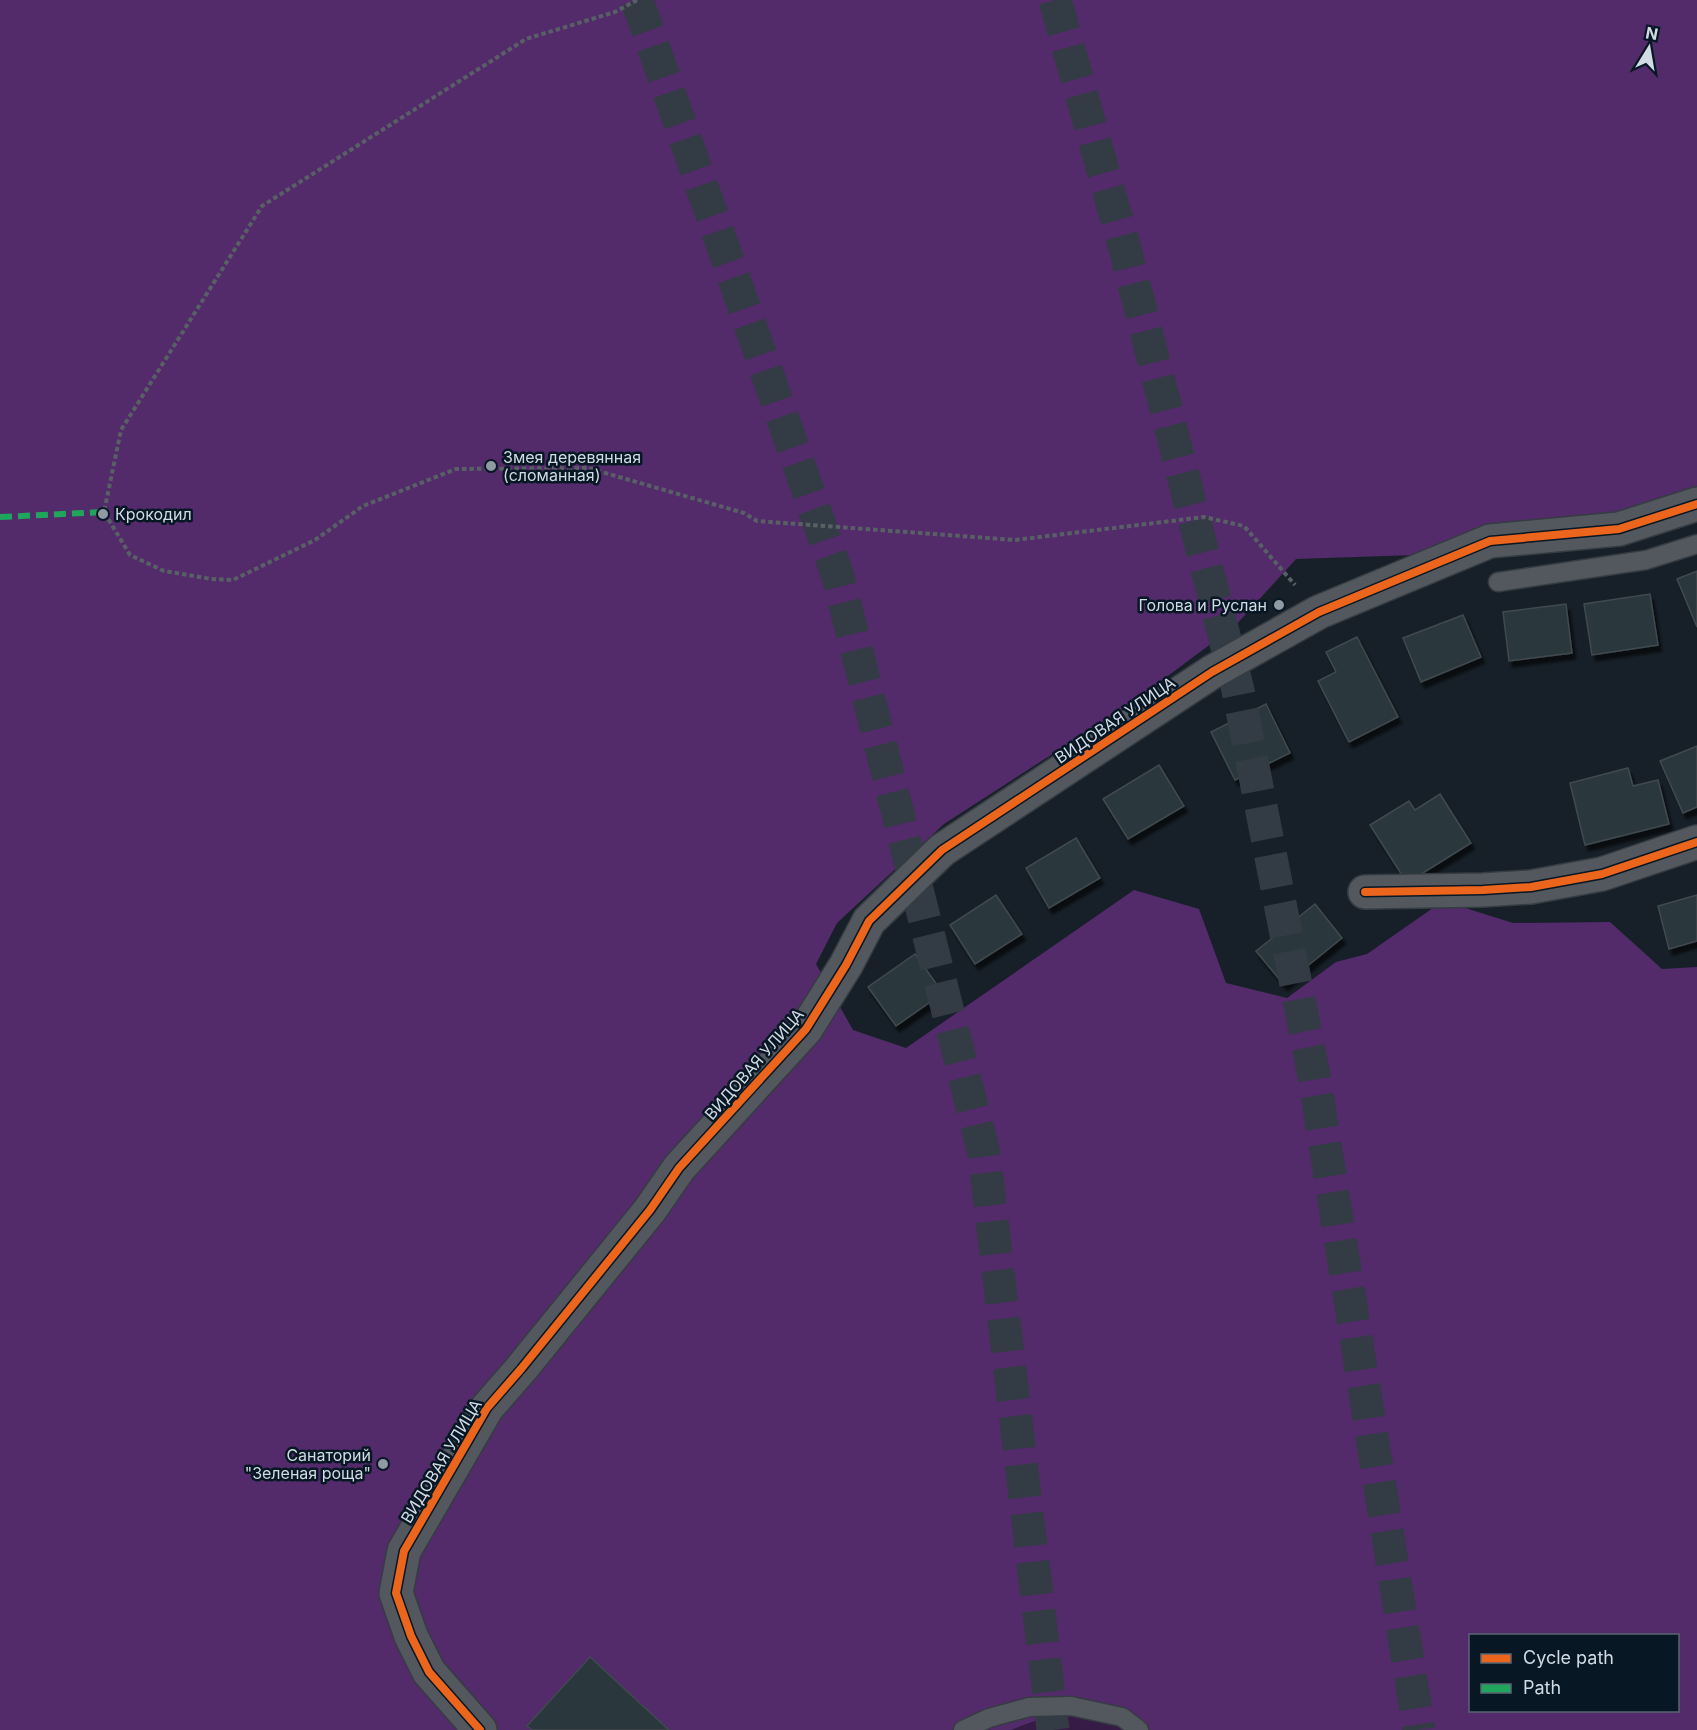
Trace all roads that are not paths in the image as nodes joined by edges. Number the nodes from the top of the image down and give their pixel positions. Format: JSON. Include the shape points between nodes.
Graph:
{"nodes":[{"id":1,"x":1697,"y":504,"type":"edge"},
{"id":2,"x":1697,"y":543,"type":"edge"},
{"id":3,"x":1498,"y":582,"type":"dead end"},
{"id":4,"x":1697,"y":842,"type":"edge"},
{"id":5,"x":1365,"y":892,"type":"dead end"},
{"id":6,"x":480,"y":1730,"type":"edge"},
{"id":7,"x":963,"y":1730,"type":"edge"},
{"id":8,"x":1138,"y":1730,"type":"edge"}],
"edges":[{"from":1,"to":6,"type":"street","name":"ВИДОВАЯ УЛИЦА","via":[[1619,529],[1490,541],[1319,612],[1212,672],[942,850],[869,921],[806,1029],[679,1168],[650,1210],[486,1408],[404,1551],[396,1593],[411,1636],[429,1672]]},
{"from":2,"to":3,"type":"lane","via":[[1646,560]]},
{"from":4,"to":5,"type":"street","via":[[1602,874],[1532,887]]},
{"from":7,"to":8,"type":"lane","via":[[1029,1707],[1071,1706],[1122,1717]]}]}
